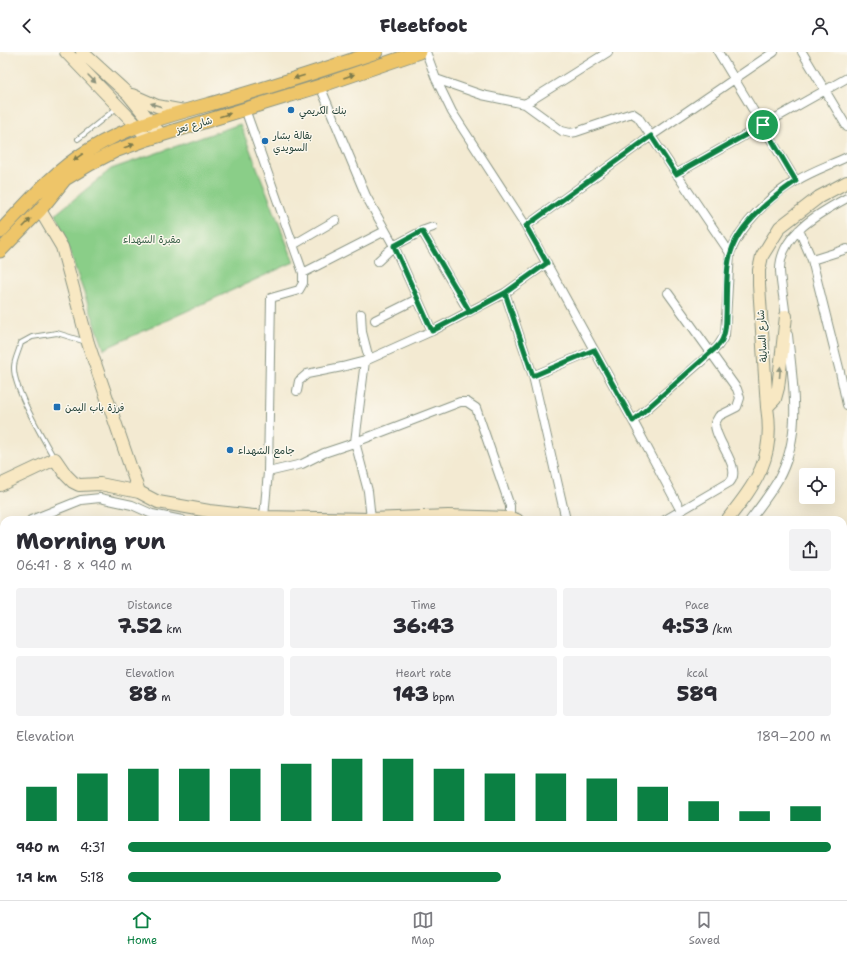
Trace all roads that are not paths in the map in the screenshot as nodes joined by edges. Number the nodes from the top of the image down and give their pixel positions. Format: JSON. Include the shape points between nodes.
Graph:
{"nodes":[{"id":1,"x":66,"y":52,"type":"edge"},
{"id":2,"x":82,"y":52,"type":"edge"},
{"id":3,"x":376,"y":52,"type":"edge"},
{"id":4,"x":419,"y":52,"type":"edge"},
{"id":5,"x":426,"y":52,"type":"edge"},
{"id":6,"x":608,"y":52,"type":"edge"},
{"id":7,"x":718,"y":52,"type":"edge"},
{"id":8,"x":774,"y":52,"type":"edge"},
{"id":9,"x":802,"y":52,"type":"edge"},
{"id":10,"x":734,"y":78,"type":"junction"},
{"id":11,"x":847,"y":78,"type":"edge"},
{"id":12,"x":436,"y":79,"type":"junction"},
{"id":13,"x":320,"y":86,"type":"junction"},
{"id":14,"x":825,"y":90,"type":"junction"},
{"id":15,"x":128,"y":94,"type":"junction"},
{"id":16,"x":526,"y":104,"type":"junction"},
{"id":17,"x":132,"y":107,"type":"dead end"},
{"id":18,"x":122,"y":108,"type":"junction"},
{"id":19,"x":245,"y":109,"type":"junction"},
{"id":20,"x":186,"y":112,"type":"junction"},
{"id":21,"x":150,"y":121,"type":"junction"},
{"id":22,"x":763,"y":125,"type":"junction"},
{"id":23,"x":138,"y":127,"type":"junction"},
{"id":24,"x":847,"y":127,"type":"edge"},
{"id":25,"x":161,"y":135,"type":"junction"},
{"id":26,"x":651,"y":136,"type":"junction"},
{"id":27,"x":78,"y":139,"type":"dead end"},
{"id":28,"x":148,"y":139,"type":"junction"},
{"id":29,"x":847,"y":157,"type":"edge"},
{"id":30,"x":676,"y":174,"type":"junction"},
{"id":31,"x":796,"y":181,"type":"junction"},
{"id":32,"x":847,"y":182,"type":"edge"},
{"id":33,"x":847,"y":198,"type":"edge"},
{"id":34,"x":40,"y":210,"type":"junction"},
{"id":35,"x":336,"y":220,"type":"dead end"},
{"id":36,"x":526,"y":226,"type":"junction"},
{"id":37,"x":433,"y":228,"type":"dead end"},
{"id":38,"x":800,"y":230,"type":"junction"},
{"id":39,"x":386,"y":231,"type":"junction"},
{"id":40,"x":422,"y":231,"type":"junction"},
{"id":41,"x":0,"y":232,"type":"edge"},
{"id":42,"x":293,"y":245,"type":"junction"},
{"id":43,"x":394,"y":246,"type":"junction"},
{"id":44,"x":847,"y":249,"type":"edge"},
{"id":45,"x":0,"y":251,"type":"edge"},
{"id":46,"x":730,"y":253,"type":"junction"},
{"id":47,"x":812,"y":260,"type":"junction"},
{"id":48,"x":378,"y":261,"type":"dead end"},
{"id":49,"x":547,"y":263,"type":"junction"},
{"id":50,"x":303,"y":273,"type":"junction"},
{"id":51,"x":505,"y":293,"type":"junction"},
{"id":52,"x":668,"y":293,"type":"dead end"},
{"id":53,"x":417,"y":299,"type":"junction"},
{"id":54,"x":470,"y":312,"type":"junction"},
{"id":55,"x":361,"y":314,"type":"dead end"},
{"id":56,"x":786,"y":316,"type":"junction"},
{"id":57,"x":375,"y":320,"type":"dead end"},
{"id":58,"x":432,"y":331,"type":"junction"},
{"id":59,"x":88,"y":343,"type":"junction"},
{"id":60,"x":594,"y":350,"type":"junction"},
{"id":61,"x":710,"y":353,"type":"junction"},
{"id":62,"x":367,"y":360,"type":"junction"},
{"id":63,"x":844,"y":371,"type":"edge"},
{"id":64,"x":533,"y":376,"type":"junction"},
{"id":65,"x":297,"y":391,"type":"dead end"},
{"id":66,"x":847,"y":405,"type":"edge"},
{"id":67,"x":766,"y":407,"type":"junction"},
{"id":68,"x":633,"y":421,"type":"junction"},
{"id":69,"x":355,"y":442,"type":"junction"},
{"id":70,"x":54,"y":459,"type":"junction"},
{"id":71,"x":268,"y":472,"type":"junction"},
{"id":72,"x":0,"y":485,"type":"edge"},
{"id":73,"x":139,"y":492,"type":"junction"},
{"id":74,"x":681,"y":511,"type":"junction"},
{"id":75,"x":41,"y":516,"type":"edge"},
{"id":76,"x":162,"y":516,"type":"edge"},
{"id":77,"x":255,"y":516,"type":"edge"},
{"id":78,"x":264,"y":516,"type":"edge"},
{"id":79,"x":371,"y":516,"type":"edge"},
{"id":80,"x":512,"y":516,"type":"edge"},
{"id":81,"x":565,"y":516,"type":"edge"},
{"id":82,"x":672,"y":516,"type":"edge"},
{"id":83,"x":730,"y":516,"type":"edge"},
{"id":84,"x":753,"y":516,"type":"edge"}],
"edges":[{"from":1,"to":18,"type":"street","one_way":true},
{"from":2,"to":15,"type":"street"},
{"from":3,"to":20,"type":"main road","name":"شارع تعز","one_way":true},
{"from":13,"to":4,"type":"main road","name":"شارع تعز","one_way":true},
{"from":5,"to":12,"type":"street"},
{"from":6,"to":16,"type":"street"},
{"from":7,"to":10,"type":"street"},
{"from":8,"to":10,"type":"street"},
{"from":9,"to":14,"type":"street"},
{"from":10,"to":22,"type":"street"},
{"from":10,"to":26,"type":"street"},
{"from":11,"to":14,"type":"street"},
{"from":12,"to":16,"type":"street","via":[[482,95]]},
{"from":12,"to":36,"type":"street","via":[[452,112]]},
{"from":13,"to":19,"type":"main road","name":"شارع تعز"},
{"from":13,"to":39,"type":"street","via":[[366,196]]},
{"from":14,"to":22,"type":"street"},
{"from":14,"to":24,"type":"street"},
{"from":15,"to":17,"type":"lane"},
{"from":20,"to":15,"type":"street","one_way":true,"via":[[157,106]]},
{"from":15,"to":21,"type":"street"},
{"from":16,"to":26,"type":"street","via":[[562,131],[570,133],[632,113]]},
{"from":18,"to":23,"type":"street"},
{"from":18,"to":27,"type":"lane"},
{"from":25,"to":19,"type":"main road","name":"شارع تعز","one_way":true},
{"from":19,"to":42,"type":"street"},
{"from":20,"to":21,"type":"main road","name":"شارع تعز"},
{"from":21,"to":23,"type":"main road","name":"شارع تعز"},
{"from":21,"to":25,"type":"street"},
{"from":22,"to":30,"type":"street"},
{"from":22,"to":31,"type":"street"},
{"from":23,"to":28,"type":"street"},
{"from":23,"to":41,"type":"main road","name":"شارع تعز","one_way":true,"via":[[88,150],[59,171]]},
{"from":25,"to":28,"type":"main road","name":"شارع تعز"},
{"from":26,"to":30,"type":"street"},
{"from":26,"to":36,"type":"street"},
{"from":34,"to":28,"type":"main road","name":"شارع تعز","one_way":true,"via":[[65,179],[115,151]]},
{"from":29,"to":31,"type":"street"},
{"from":30,"to":46,"type":"street"},
{"from":31,"to":46,"type":"street","via":[[760,210],[734,243]]},
{"from":32,"to":67,"type":"street","name":"شارع السايلة","via":[[819,197],[780,227],[762,256],[759,285]]},
{"from":33,"to":38,"type":"street"},
{"from":45,"to":34,"type":"main road","name":"شارع تعز","one_way":true},
{"from":34,"to":59,"type":"street","via":[[62,247]]},
{"from":35,"to":42,"type":"street"},
{"from":36,"to":49,"type":"street"},
{"from":37,"to":40,"type":"street"},
{"from":38,"to":47,"type":"street"},
{"from":38,"to":56,"type":"street","via":[[786,248],[780,270]]},
{"from":39,"to":43,"type":"street"},
{"from":39,"to":50,"type":"street"},
{"from":40,"to":43,"type":"street"},
{"from":40,"to":54,"type":"street"},
{"from":42,"to":50,"type":"street"},
{"from":43,"to":48,"type":"street"},
{"from":43,"to":53,"type":"street"},
{"from":44,"to":47,"type":"street"},
{"from":46,"to":61,"type":"street","via":[[724,335],[718,346]]},
{"from":47,"to":63,"type":"street"},
{"from":49,"to":51,"type":"street"},
{"from":49,"to":60,"type":"street"},
{"from":50,"to":71,"type":"street","via":[[303,283],[299,290],[271,298]]},
{"from":51,"to":54,"type":"street"},
{"from":51,"to":64,"type":"street"},
{"from":52,"to":61,"type":"street"},
{"from":53,"to":57,"type":"street"},
{"from":53,"to":58,"type":"street"},
{"from":54,"to":58,"type":"street"},
{"from":55,"to":62,"type":"street"},
{"from":67,"to":56,"type":"street","one_way":true,"via":[[775,399],[778,388]]},
{"from":56,"to":84,"type":"street","via":[[795,405],[792,443],[779,478]]},
{"from":58,"to":62,"type":"street"},
{"from":59,"to":70,"type":"lane","via":[[58,333],[32,337],[21,343],[14,367],[16,383]]},
{"from":59,"to":73,"type":"street"},
{"from":60,"to":64,"type":"street"},
{"from":60,"to":68,"type":"street"},
{"from":61,"to":68,"type":"street"},
{"from":61,"to":74,"type":"street","via":[[739,393],[737,407],[719,416],[715,423],[734,475],[730,482]]},
{"from":62,"to":65,"type":"street","via":[[307,374],[299,380]]},
{"from":62,"to":69,"type":"street"},
{"from":63,"to":66,"type":"street"},
{"from":64,"to":81,"type":"street"},
{"from":67,"to":83,"type":"street","name":"شارع السايلة","via":[[769,444],[765,460],[750,491]]},
{"from":68,"to":74,"type":"street"},
{"from":69,"to":71,"type":"street","via":[[302,464]]},
{"from":69,"to":79,"type":"street","via":[[368,492]]},
{"from":69,"to":80,"type":"street","via":[[460,402],[467,402],[476,408]]},
{"from":70,"to":72,"type":"street"},
{"from":70,"to":73,"type":"street","via":[[66,475],[79,485],[100,484]]},
{"from":71,"to":78,"type":"street"},
{"from":73,"to":77,"type":"street","via":[[158,502]]},
{"from":74,"to":82,"type":"street"},
{"from":75,"to":76,"type":"street","via":[[81,500],[100,498],[132,505]]}]}
